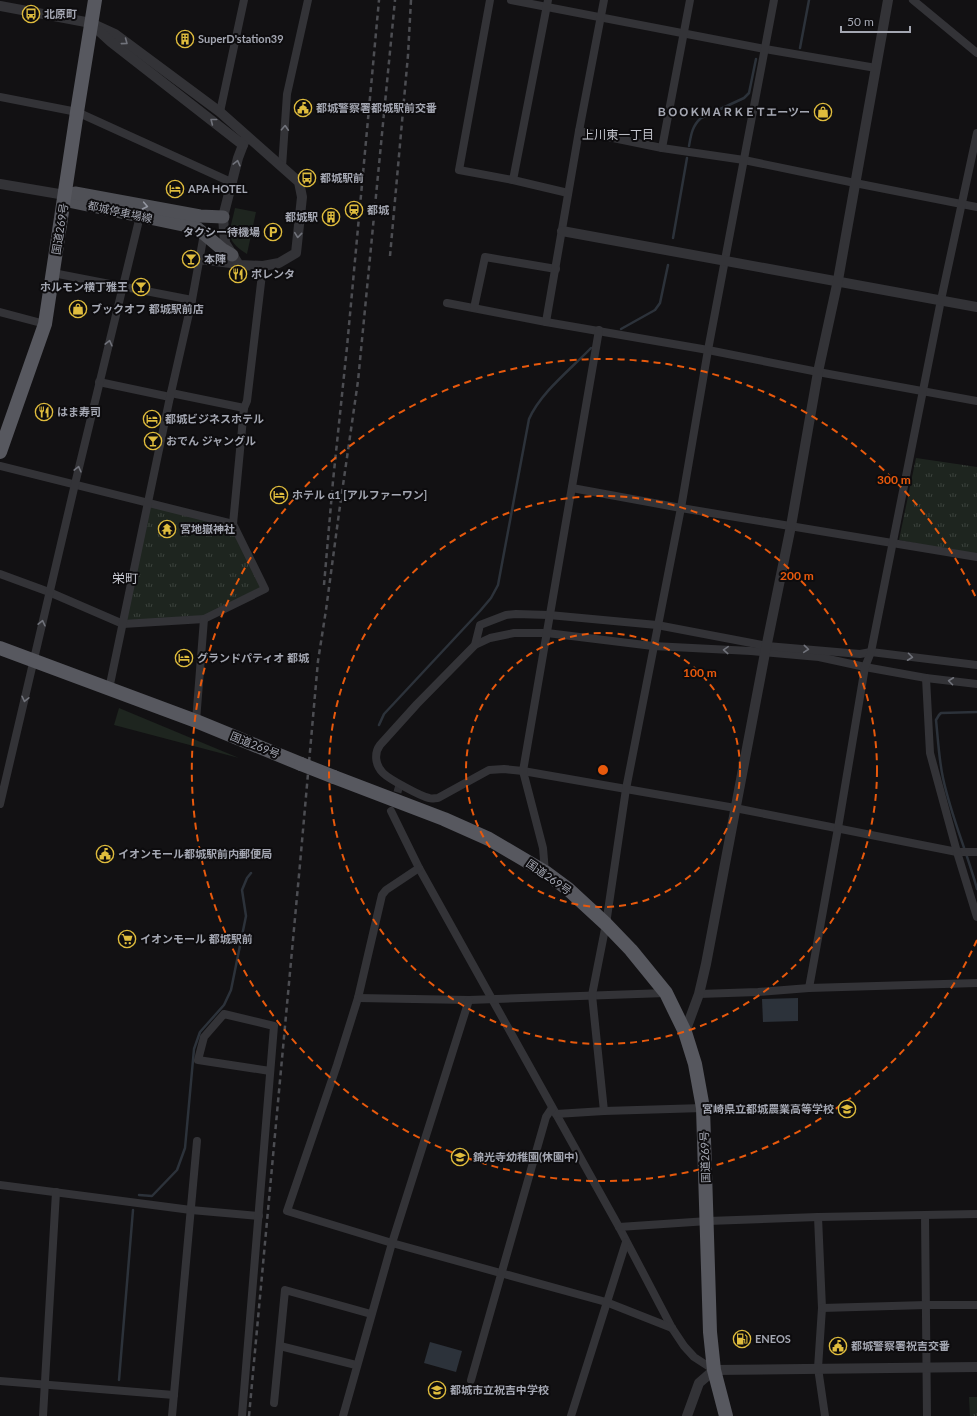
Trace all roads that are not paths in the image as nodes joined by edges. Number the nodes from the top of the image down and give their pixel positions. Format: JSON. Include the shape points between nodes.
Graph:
{"nodes":[{"id":1,"x":95,"y":0,"type":"edge"},
{"id":2,"x":244,"y":0,"type":"edge"},
{"id":3,"x":308,"y":0,"type":"edge"},
{"id":4,"x":490,"y":0,"type":"edge"},
{"id":5,"x":511,"y":0,"type":"edge"},
{"id":6,"x":604,"y":0,"type":"edge"},
{"id":7,"x":690,"y":0,"type":"edge"},
{"id":8,"x":774,"y":0,"type":"edge"},
{"id":9,"x":888,"y":0,"type":"edge"},
{"id":10,"x":913,"y":0,"type":"edge"},
{"id":11,"x":547,"y":4,"type":"edge"},
{"id":12,"x":0,"y":6,"type":"edge"},
{"id":13,"x":601,"y":18,"type":"junction"},
{"id":14,"x":91,"y":23,"type":"junction"},
{"id":15,"x":684,"y":33,"type":"junction"},
{"id":16,"x":765,"y":49,"type":"junction"},
{"id":17,"x":977,"y":53,"type":"edge"},
{"id":18,"x":876,"y":68,"type":"junction"},
{"id":19,"x":0,"y":97,"type":"edge"},
{"id":20,"x":77,"y":112,"type":"junction"},
{"id":21,"x":220,"y":112,"type":"junction"},
{"id":22,"x":579,"y":131,"type":"junction"},
{"id":23,"x":977,"y":133,"type":"edge"},
{"id":24,"x":245,"y":141,"type":"junction"},
{"id":25,"x":662,"y":148,"type":"junction"},
{"id":26,"x":744,"y":160,"type":"junction"},
{"id":27,"x":282,"y":167,"type":"junction"},
{"id":28,"x":513,"y":180,"type":"junction"},
{"id":29,"x":233,"y":182,"type":"junction"},
{"id":30,"x":855,"y":183,"type":"junction"},
{"id":31,"x":0,"y":184,"type":"edge"},
{"id":32,"x":568,"y":193,"type":"junction"},
{"id":33,"x":65,"y":195,"type":"junction"},
{"id":34,"x":962,"y":204,"type":"junction"},
{"id":35,"x":977,"y":207,"type":"edge"},
{"id":36,"x":140,"y":216,"type":"junction"},
{"id":37,"x":224,"y":216,"type":"junction"},
{"id":38,"x":562,"y":231,"type":"junction"},
{"id":39,"x":204,"y":234,"type":"junction"},
{"id":40,"x":198,"y":260,"type":"junction"},
{"id":41,"x":236,"y":260,"type":"junction"},
{"id":42,"x":725,"y":261,"type":"junction"},
{"id":43,"x":263,"y":266,"type":"junction"},
{"id":44,"x":556,"y":269,"type":"junction"},
{"id":45,"x":53,"y":273,"type":"junction"},
{"id":46,"x":838,"y":280,"type":"junction"},
{"id":47,"x":122,"y":288,"type":"junction"},
{"id":48,"x":192,"y":300,"type":"junction"},
{"id":49,"x":941,"y":300,"type":"junction"},
{"id":50,"x":447,"y":303,"type":"dead end"},
{"id":51,"x":977,"y":307,"type":"edge"},
{"id":52,"x":474,"y":308,"type":"junction"},
{"id":53,"x":0,"y":312,"type":"edge"},
{"id":54,"x":546,"y":322,"type":"junction"},
{"id":55,"x":45,"y":324,"type":"junction"},
{"id":56,"x":598,"y":330,"type":"junction"},
{"id":57,"x":708,"y":350,"type":"junction"},
{"id":58,"x":818,"y":372,"type":"junction"},
{"id":59,"x":99,"y":382,"type":"junction"},
{"id":60,"x":924,"y":391,"type":"junction"},
{"id":61,"x":170,"y":395,"type":"junction"},
{"id":62,"x":977,"y":401,"type":"edge"},
{"id":63,"x":244,"y":408,"type":"junction"},
{"id":64,"x":0,"y":452,"type":"edge"},
{"id":65,"x":0,"y":466,"type":"edge"},
{"id":66,"x":75,"y":484,"type":"junction"},
{"id":67,"x":572,"y":488,"type":"junction"},
{"id":68,"x":148,"y":503,"type":"junction"},
{"id":69,"x":681,"y":508,"type":"junction"},
{"id":70,"x":233,"y":524,"type":"junction"},
{"id":71,"x":791,"y":526,"type":"junction"},
{"id":72,"x":892,"y":544,"type":"junction"},
{"id":73,"x":977,"y":557,"type":"edge"},
{"id":74,"x":0,"y":574,"type":"edge"},
{"id":75,"x":50,"y":592,"type":"junction"},
{"id":76,"x":549,"y":615,"type":"junction"},
{"id":77,"x":204,"y":619,"type":"junction"},
{"id":78,"x":123,"y":624,"type":"junction"},
{"id":79,"x":657,"y":625,"type":"junction"},
{"id":80,"x":547,"y":633,"type":"junction"},
{"id":81,"x":475,"y":645,"type":"junction"},
{"id":82,"x":654,"y":646,"type":"junction"},
{"id":83,"x":0,"y":648,"type":"edge"},
{"id":84,"x":766,"y":649,"type":"junction"},
{"id":85,"x":871,"y":652,"type":"junction"},
{"id":86,"x":34,"y":661,"type":"junction"},
{"id":87,"x":977,"y":665,"type":"edge"},
{"id":88,"x":865,"y":667,"type":"junction"},
{"id":89,"x":926,"y":678,"type":"junction"},
{"id":90,"x":977,"y":684,"type":"edge"},
{"id":91,"x":109,"y":689,"type":"junction"},
{"id":92,"x":196,"y":721,"type":"junction"},
{"id":93,"x":523,"y":771,"type":"junction"},
{"id":94,"x":626,"y":789,"type":"junction"},
{"id":95,"x":0,"y":804,"type":"edge"},
{"id":96,"x":735,"y":808,"type":"junction"},
{"id":97,"x":392,"y":811,"type":"tunnel mouth"},
{"id":98,"x":838,"y":828,"type":"junction"},
{"id":99,"x":957,"y":852,"type":"junction"},
{"id":100,"x":975,"y":852,"type":"edge"},
{"id":101,"x":419,"y":868,"type":"junction"},
{"id":102,"x":545,"y":872,"type":"junction"},
{"id":103,"x":977,"y":917,"type":"edge"},
{"id":104,"x":606,"y":924,"type":"junction"},
{"id":105,"x":977,"y":983,"type":"edge"},
{"id":106,"x":809,"y":988,"type":"junction"},
{"id":107,"x":666,"y":994,"type":"junction"},
{"id":108,"x":699,"y":994,"type":"junction"},
{"id":109,"x":592,"y":995,"type":"junction"},
{"id":110,"x":358,"y":998,"type":"junction"},
{"id":111,"x":491,"y":998,"type":"junction"},
{"id":112,"x":469,"y":1000,"type":"junction"},
{"id":113,"x":685,"y":1032,"type":"junction"},
{"id":114,"x":270,"y":1071,"type":"junction"},
{"id":115,"x":703,"y":1108,"type":"junction"},
{"id":116,"x":554,"y":1111,"type":"junction"},
{"id":117,"x":604,"y":1111,"type":"junction"},
{"id":118,"x":197,"y":1141,"type":"dead end"},
{"id":119,"x":0,"y":1185,"type":"edge"},
{"id":120,"x":56,"y":1192,"type":"junction"},
{"id":121,"x":191,"y":1210,"type":"junction"},
{"id":122,"x":977,"y":1214,"type":"edge"},
{"id":123,"x":926,"y":1215,"type":"junction"},
{"id":124,"x":258,"y":1216,"type":"junction"},
{"id":125,"x":818,"y":1217,"type":"junction"},
{"id":126,"x":708,"y":1222,"type":"junction"},
{"id":127,"x":619,"y":1228,"type":"junction"},
{"id":128,"x":626,"y":1242,"type":"junction"},
{"id":129,"x":392,"y":1243,"type":"junction"},
{"id":130,"x":502,"y":1274,"type":"junction"},
{"id":131,"x":606,"y":1302,"type":"junction"},
{"id":132,"x":926,"y":1305,"type":"junction"},
{"id":133,"x":977,"y":1305,"type":"edge"},
{"id":134,"x":822,"y":1308,"type":"junction"},
{"id":135,"x":371,"y":1314,"type":"junction"},
{"id":136,"x":672,"y":1328,"type":"junction"},
{"id":137,"x":280,"y":1346,"type":"junction"},
{"id":138,"x":356,"y":1365,"type":"junction"},
{"id":139,"x":927,"y":1367,"type":"junction"},
{"id":140,"x":977,"y":1367,"type":"edge"},
{"id":141,"x":818,"y":1368,"type":"junction"},
{"id":142,"x":714,"y":1370,"type":"junction"},
{"id":143,"x":471,"y":1380,"type":"dead end"},
{"id":144,"x":0,"y":1381,"type":"edge"},
{"id":145,"x":45,"y":1385,"type":"junction"},
{"id":146,"x":174,"y":1395,"type":"junction"},
{"id":147,"x":274,"y":1403,"type":"dead end"},
{"id":148,"x":43,"y":1416,"type":"edge"},
{"id":149,"x":172,"y":1416,"type":"edge"},
{"id":150,"x":242,"y":1416,"type":"edge"},
{"id":151,"x":343,"y":1416,"type":"edge"},
{"id":152,"x":570,"y":1416,"type":"edge"},
{"id":153,"x":687,"y":1416,"type":"edge"},
{"id":154,"x":726,"y":1416,"type":"edge"},
{"id":155,"x":825,"y":1416,"type":"edge"},
{"id":156,"x":927,"y":1416,"type":"edge"}],
"edges":[{"from":1,"to":14,"type":"highway","name":"国道269号"},
{"from":2,"to":21,"type":"street"},
{"from":27,"to":3,"type":"street","one_way":true,"via":[[287,94]]},
{"from":4,"to":28,"type":"street","via":[[459,170]]},
{"from":5,"to":11,"type":"street"},
{"from":6,"to":13,"type":"street"},
{"from":7,"to":15,"type":"street"},
{"from":8,"to":16,"type":"street"},
{"from":9,"to":18,"type":"street"},
{"from":10,"to":17,"type":"street"},
{"from":11,"to":13,"type":"street"},
{"from":11,"to":28,"type":"street"},
{"from":12,"to":14,"type":"street"},
{"from":13,"to":15,"type":"street"},
{"from":13,"to":22,"type":"street"},
{"from":14,"to":20,"type":"highway","name":"国道269号"},
{"from":14,"to":21,"type":"street","one_way":true,"via":[[115,34]]},
{"from":24,"to":14,"type":"street","one_way":true,"via":[[111,42]]},
{"from":15,"to":16,"type":"street"},
{"from":15,"to":25,"type":"street"},
{"from":16,"to":18,"type":"street"},
{"from":16,"to":26,"type":"street"},
{"from":18,"to":30,"type":"street"},
{"from":19,"to":20,"type":"street"},
{"from":20,"to":29,"type":"street"},
{"from":20,"to":33,"type":"highway","name":"国道269号"},
{"from":21,"to":24,"type":"street"},
{"from":22,"to":25,"type":"street"},
{"from":22,"to":32,"type":"street"},
{"from":23,"to":34,"type":"street"},
{"from":24,"to":27,"type":"street"},
{"from":29,"to":24,"type":"street","one_way":true},
{"from":25,"to":26,"type":"street"},
{"from":26,"to":30,"type":"street"},
{"from":26,"to":42,"type":"street"},
{"from":27,"to":43,"type":"street","one_way":true,"via":[[299,182],[302,197],[296,254],[279,263]]},
{"from":28,"to":32,"type":"street"},
{"from":29,"to":37,"type":"street"},
{"from":30,"to":34,"type":"street"},
{"from":30,"to":46,"type":"street"},
{"from":31,"to":33,"type":"street"},
{"from":32,"to":38,"type":"street"},
{"from":33,"to":36,"type":"main road","name":"都城停車場線","via":[[73,202]]},
{"from":33,"to":37,"type":"main road","name":"都城停車場線","one_way":true,"via":[[75,193],[200,216]]},
{"from":33,"to":45,"type":"highway","name":"国道269号"},
{"from":34,"to":35,"type":"street"},
{"from":34,"to":49,"type":"street"},
{"from":36,"to":39,"type":"main road","name":"都城停車場線","via":[[197,228]]},
{"from":36,"to":47,"type":"street"},
{"from":37,"to":41,"type":"street","via":[[225,243]]},
{"from":38,"to":42,"type":"street"},
{"from":38,"to":44,"type":"street"},
{"from":39,"to":40,"type":"street"},
{"from":39,"to":41,"type":"main road","name":"都城停車場線"},
{"from":40,"to":41,"type":"street"},
{"from":40,"to":48,"type":"street"},
{"from":41,"to":43,"type":"street"},
{"from":42,"to":46,"type":"street"},
{"from":42,"to":57,"type":"street"},
{"from":43,"to":63,"type":"street","via":[[247,401]]},
{"from":44,"to":52,"type":"street","via":[[485,257]]},
{"from":44,"to":54,"type":"street"},
{"from":45,"to":47,"type":"street"},
{"from":45,"to":55,"type":"highway","name":"国道269号"},
{"from":46,"to":49,"type":"street"},
{"from":46,"to":58,"type":"street"},
{"from":47,"to":48,"type":"street"},
{"from":59,"to":47,"type":"street","one_way":true},
{"from":48,"to":61,"type":"street"},
{"from":49,"to":51,"type":"street"},
{"from":49,"to":60,"type":"street"},
{"from":50,"to":52,"type":"street"},
{"from":52,"to":54,"type":"street"},
{"from":53,"to":55,"type":"street"},
{"from":54,"to":56,"type":"street"},
{"from":55,"to":64,"type":"highway","name":"国道269号"},
{"from":56,"to":57,"type":"street"},
{"from":56,"to":67,"type":"street"},
{"from":57,"to":58,"type":"street"},
{"from":57,"to":69,"type":"street"},
{"from":58,"to":60,"type":"street"},
{"from":58,"to":71,"type":"street"},
{"from":59,"to":61,"type":"street"},
{"from":66,"to":59,"type":"street","one_way":true},
{"from":60,"to":62,"type":"street"},
{"from":60,"to":72,"type":"street"},
{"from":61,"to":63,"type":"street"},
{"from":61,"to":68,"type":"street"},
{"from":63,"to":70,"type":"street"},
{"from":65,"to":66,"type":"street"},
{"from":66,"to":68,"type":"street"},
{"from":66,"to":75,"type":"street"},
{"from":67,"to":69,"type":"street"},
{"from":67,"to":76,"type":"street"},
{"from":68,"to":70,"type":"street"},
{"from":68,"to":78,"type":"street"},
{"from":69,"to":71,"type":"street"},
{"from":69,"to":79,"type":"street"},
{"from":70,"to":77,"type":"street","via":[[265,589]]},
{"from":71,"to":72,"type":"street"},
{"from":71,"to":84,"type":"street"},
{"from":72,"to":73,"type":"street"},
{"from":72,"to":85,"type":"street"},
{"from":74,"to":75,"type":"street"},
{"from":75,"to":78,"type":"street"},
{"from":86,"to":75,"type":"street","one_way":true},
{"from":76,"to":79,"type":"street"},
{"from":76,"to":80,"type":"street"},
{"from":76,"to":81,"type":"street","via":[[516,614],[489,621],[480,625]]},
{"from":77,"to":78,"type":"street"},
{"from":77,"to":92,"type":"street"},
{"from":78,"to":91,"type":"street"},
{"from":79,"to":82,"type":"street"},
{"from":79,"to":84,"type":"street"},
{"from":80,"to":81,"type":"street","via":[[514,633],[490,638]]},
{"from":80,"to":82,"type":"street"},
{"from":80,"to":93,"type":"street"},
{"from":81,"to":93,"type":"street","via":[[417,704],[377,750],[376,760],[383,773],[400,786],[429,798],[438,798],[489,770]]},
{"from":84,"to":82,"type":"street","one_way":true},
{"from":82,"to":94,"type":"street"},
{"from":83,"to":86,"type":"highway","name":"国道269号"},
{"from":84,"to":85,"type":"street","one_way":true,"via":[[860,654]]},
{"from":84,"to":88,"type":"street"},
{"from":84,"to":96,"type":"street"},
{"from":85,"to":87,"type":"street","one_way":true},
{"from":85,"to":88,"type":"street"},
{"from":86,"to":91,"type":"highway","name":"国道269号"},
{"from":86,"to":95,"type":"street","one_way":true},
{"from":88,"to":89,"type":"street"},
{"from":88,"to":98,"type":"street"},
{"from":90,"to":89,"type":"street","one_way":true},
{"from":89,"to":99,"type":"street","via":[[930,753]]},
{"from":91,"to":92,"type":"highway","name":"国道269号"},
{"from":92,"to":102,"type":"highway","name":"国道269号","bridge":true,"via":[[444,819],[490,839]]},
{"from":93,"to":94,"type":"street"},
{"from":93,"to":102,"type":"street","via":[[542,848]]},
{"from":94,"to":96,"type":"street"},
{"from":94,"to":104,"type":"street"},
{"from":96,"to":98,"type":"street"},
{"from":96,"to":108,"type":"street"},
{"from":97,"to":101,"type":"street"},
{"from":98,"to":99,"type":"street"},
{"from":98,"to":106,"type":"street"},
{"from":99,"to":100,"type":"street"},
{"from":99,"to":103,"type":"street"},
{"from":101,"to":110,"type":"street","via":[[382,895]]},
{"from":101,"to":111,"type":"street"},
{"from":102,"to":104,"type":"highway","name":"国道269号"},
{"from":104,"to":107,"type":"highway","name":"国道269号","via":[[631,950]]},
{"from":104,"to":109,"type":"street"},
{"from":105,"to":106,"type":"street"},
{"from":106,"to":108,"type":"street"},
{"from":107,"to":109,"type":"street"},
{"from":107,"to":113,"type":"highway","name":"国道269号"},
{"from":108,"to":113,"type":"street"},
{"from":109,"to":111,"type":"street"},
{"from":109,"to":117,"type":"street"},
{"from":110,"to":112,"type":"street"},
{"from":110,"to":129,"type":"street","via":[[287,1211]]},
{"from":111,"to":112,"type":"street"},
{"from":111,"to":116,"type":"street"},
{"from":112,"to":129,"type":"street"},
{"from":113,"to":115,"type":"highway","name":"国道269号","via":[[696,1064]]},
{"from":114,"to":114,"type":"street","via":[[274,1026],[224,1014],[204,1037],[198,1060]]},
{"from":114,"to":124,"type":"street"},
{"from":115,"to":117,"type":"street"},
{"from":115,"to":126,"type":"highway","name":"国道269号"},
{"from":116,"to":117,"type":"street"},
{"from":116,"to":127,"type":"street"},
{"from":116,"to":130,"type":"street","via":[[546,1117]]},
{"from":118,"to":121,"type":"street"},
{"from":119,"to":120,"type":"street"},
{"from":120,"to":121,"type":"street"},
{"from":120,"to":145,"type":"street"},
{"from":121,"to":124,"type":"street"},
{"from":121,"to":146,"type":"street"},
{"from":122,"to":123,"type":"street"},
{"from":123,"to":125,"type":"street"},
{"from":123,"to":132,"type":"street"},
{"from":124,"to":150,"type":"street"},
{"from":125,"to":126,"type":"street"},
{"from":125,"to":134,"type":"street"},
{"from":126,"to":127,"type":"street"},
{"from":126,"to":142,"type":"highway","name":"国道269号","via":[[710,1332]]},
{"from":127,"to":128,"type":"street"},
{"from":128,"to":131,"type":"street"},
{"from":128,"to":136,"type":"street"},
{"from":129,"to":130,"type":"street"},
{"from":129,"to":135,"type":"street"},
{"from":130,"to":131,"type":"street"},
{"from":130,"to":143,"type":"street"},
{"from":131,"to":136,"type":"street"},
{"from":131,"to":152,"type":"street"},
{"from":132,"to":133,"type":"street"},
{"from":132,"to":134,"type":"street"},
{"from":132,"to":139,"type":"street"},
{"from":134,"to":141,"type":"street"},
{"from":135,"to":137,"type":"street","via":[[285,1290]]},
{"from":135,"to":138,"type":"street"},
{"from":136,"to":142,"type":"street","via":[[694,1357]]},
{"from":137,"to":138,"type":"street"},
{"from":137,"to":147,"type":"street"},
{"from":138,"to":151,"type":"street"},
{"from":139,"to":140,"type":"street"},
{"from":139,"to":141,"type":"street"},
{"from":139,"to":156,"type":"street"},
{"from":141,"to":142,"type":"street"},
{"from":141,"to":155,"type":"street"},
{"from":142,"to":153,"type":"street","via":[[699,1384]]},
{"from":142,"to":154,"type":"highway","name":"国道269号"},
{"from":144,"to":145,"type":"street"},
{"from":145,"to":146,"type":"street"},
{"from":145,"to":148,"type":"street"},
{"from":146,"to":149,"type":"street"}]}
